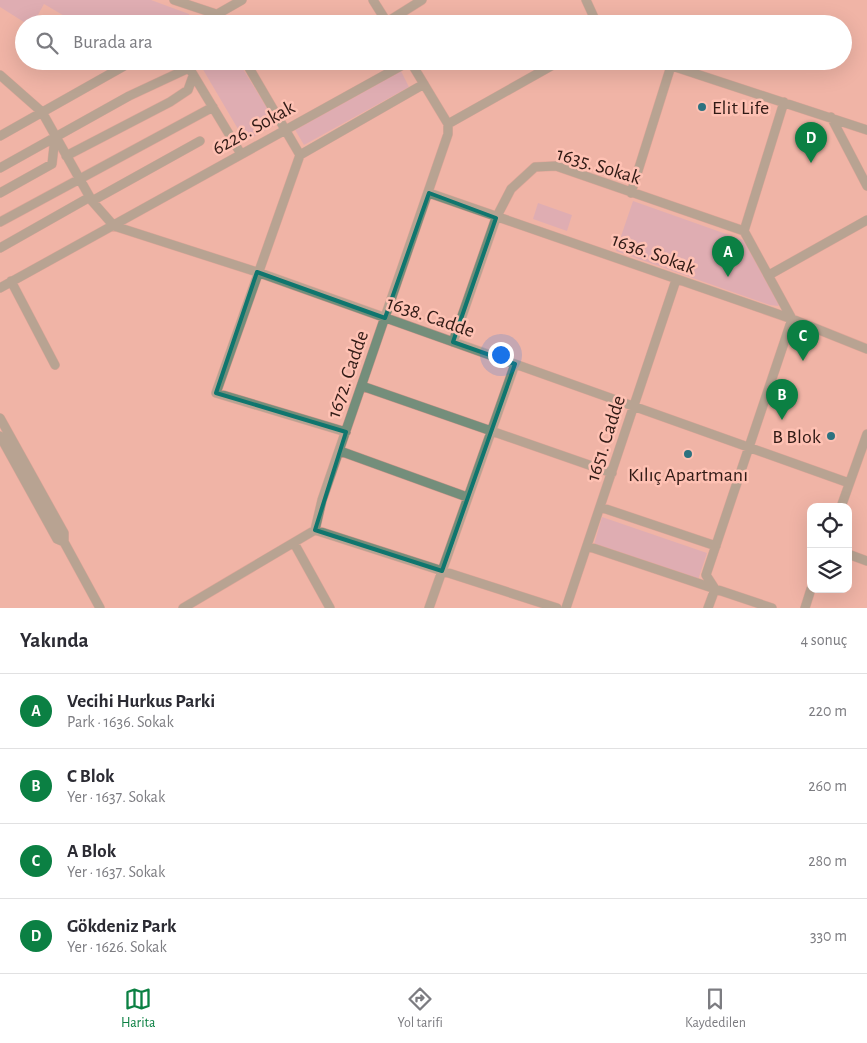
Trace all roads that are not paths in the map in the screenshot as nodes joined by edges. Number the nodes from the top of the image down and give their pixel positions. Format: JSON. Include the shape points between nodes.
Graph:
{"nodes":[{"id":1,"x":174,"y":0,"type":"edge"},
{"id":2,"x":242,"y":0,"type":"edge"},
{"id":3,"x":373,"y":0,"type":"edge"},
{"id":4,"x":422,"y":0,"type":"edge"},
{"id":5,"x":586,"y":0,"type":"edge"},
{"id":6,"x":216,"y":14,"type":"joint"},
{"id":7,"x":382,"y":15,"type":"edge"},
{"id":8,"x":399,"y":15,"type":"edge"},
{"id":9,"x":593,"y":15,"type":"edge"},
{"id":10,"x":117,"y":70,"type":"edge"},
{"id":11,"x":185,"y":70,"type":"edge"},
{"id":12,"x":189,"y":70,"type":"edge"},
{"id":13,"x":190,"y":70,"type":"edge"},
{"id":14,"x":249,"y":70,"type":"edge"},
{"id":15,"x":393,"y":70,"type":"edge"},
{"id":16,"x":415,"y":70,"type":"edge"},
{"id":17,"x":544,"y":70,"type":"edge"},
{"id":18,"x":670,"y":70,"type":"edge"},
{"id":19,"x":684,"y":70,"type":"edge"},
{"id":20,"x":0,"y":75,"type":"edge"},
{"id":21,"x":424,"y":84,"type":"junction"},
{"id":22,"x":784,"y":102,"type":"junction"},
{"id":23,"x":213,"y":106,"type":"junction"},
{"id":24,"x":42,"y":112,"type":"junction"},
{"id":25,"x":831,"y":118,"type":"junction"},
{"id":26,"x":448,"y":124,"type":"junction"},
{"id":27,"x":285,"y":129,"type":"junction"},
{"id":28,"x":867,"y":130,"type":"edge"},
{"id":29,"x":0,"y":136,"type":"edge"},
{"id":30,"x":55,"y":137,"type":"junction"},
{"id":31,"x":200,"y":141,"type":"dead end"},
{"id":32,"x":241,"y":154,"type":"junction"},
{"id":33,"x":300,"y":155,"type":"junction"},
{"id":34,"x":66,"y":156,"type":"junction"},
{"id":35,"x":0,"y":168,"type":"edge"},
{"id":36,"x":79,"y":177,"type":"junction"},
{"id":37,"x":867,"y":186,"type":"edge"},
{"id":38,"x":429,"y":193,"type":"junction"},
{"id":39,"x":631,"y":193,"type":"junction"},
{"id":40,"x":0,"y":194,"type":"edge"},
{"id":41,"x":91,"y":199,"type":"junction"},
{"id":42,"x":496,"y":218,"type":"junction"},
{"id":43,"x":867,"y":220,"type":"edge"},
{"id":44,"x":0,"y":222,"type":"edge"},
{"id":45,"x":114,"y":226,"type":"junction"},
{"id":46,"x":744,"y":231,"type":"junction"},
{"id":47,"x":0,"y":248,"type":"edge"},
{"id":48,"x":257,"y":272,"type":"junction"},
{"id":49,"x":770,"y":276,"type":"junction"},
{"id":50,"x":676,"y":280,"type":"junction"},
{"id":51,"x":11,"y":282,"type":"junction"},
{"id":52,"x":0,"y":288,"type":"edge"},
{"id":53,"x":385,"y":318,"type":"junction"},
{"id":54,"x":792,"y":319,"type":"junction"},
{"id":55,"x":453,"y":342,"type":"junction"},
{"id":56,"x":867,"y":349,"type":"edge"},
{"id":57,"x":515,"y":364,"type":"junction"},
{"id":58,"x":55,"y":365,"type":"dead end"},
{"id":59,"x":362,"y":386,"type":"junction"},
{"id":60,"x":634,"y":406,"type":"junction"},
{"id":61,"x":0,"y":418,"type":"edge"},
{"id":62,"x":490,"y":431,"type":"junction"},
{"id":63,"x":346,"y":432,"type":"junction"},
{"id":64,"x":867,"y":434,"type":"edge"},
{"id":65,"x":0,"y":438,"type":"edge"},
{"id":66,"x":748,"y":447,"type":"junction"},
{"id":67,"x":340,"y":451,"type":"junction"},
{"id":68,"x":612,"y":473,"type":"junction"},
{"id":69,"x":849,"y":483,"type":"junction"},
{"id":70,"x":467,"y":497,"type":"junction"},
{"id":71,"x":842,"y":503,"type":"edge"},
{"id":72,"x":600,"y":508,"type":"junction"},
{"id":73,"x":315,"y":530,"type":"junction"},
{"id":74,"x":64,"y":542,"type":"junction"},
{"id":75,"x":294,"y":543,"type":"junction"},
{"id":76,"x":587,"y":546,"type":"junction"},
{"id":77,"x":716,"y":546,"type":"junction"},
{"id":78,"x":852,"y":555,"type":"edge"},
{"id":79,"x":867,"y":561,"type":"edge"},
{"id":80,"x":442,"y":571,"type":"junction"},
{"id":81,"x":715,"y":589,"type":"junction"},
{"id":82,"x":810,"y":593,"type":"edge"},
{"id":83,"x":100,"y":608,"type":"edge"},
{"id":84,"x":183,"y":608,"type":"edge"},
{"id":85,"x":330,"y":608,"type":"edge"},
{"id":86,"x":429,"y":608,"type":"edge"},
{"id":87,"x":558,"y":608,"type":"edge"},
{"id":88,"x":566,"y":608,"type":"edge"},
{"id":89,"x":708,"y":608,"type":"edge"},
{"id":90,"x":772,"y":608,"type":"edge"},
{"id":91,"x":805,"y":608,"type":"edge"}],
"edges":[{"from":1,"to":6,"type":"street"},
{"from":2,"to":6,"type":"street"},
{"from":3,"to":7,"type":"street"},
{"from":4,"to":8,"type":"street"},
{"from":5,"to":9,"type":"street"},
{"from":10,"to":24,"type":"street"},
{"from":11,"to":30,"type":"street"},
{"from":12,"to":34,"type":"street","via":[[188,90]]},
{"from":13,"to":23,"type":"street"},
{"from":14,"to":27,"type":"street"},
{"from":15,"to":27,"type":"street","name":"6226. Sokak"},
{"from":16,"to":21,"type":"street"},
{"from":17,"to":26,"type":"street"},
{"from":18,"to":39,"type":"street"},
{"from":19,"to":22,"type":"street"},
{"from":20,"to":24,"type":"street"},
{"from":21,"to":26,"type":"street"},
{"from":21,"to":33,"type":"street"},
{"from":22,"to":25,"type":"street"},
{"from":22,"to":46,"type":"street"},
{"from":23,"to":32,"type":"street"},
{"from":23,"to":36,"type":"street"},
{"from":24,"to":29,"type":"street"},
{"from":24,"to":30,"type":"street"},
{"from":25,"to":28,"type":"street"},
{"from":25,"to":37,"type":"street"},
{"from":26,"to":38,"type":"street","name":"1672. Cadde","via":[[448,134]]},
{"from":27,"to":32,"type":"street","name":"6226. Sokak"},
{"from":27,"to":33,"type":"street"},
{"from":30,"to":34,"type":"street"},
{"from":30,"to":35,"type":"street"},
{"from":30,"to":40,"type":"street","via":[[52,164]]},
{"from":31,"to":41,"type":"street"},
{"from":32,"to":45,"type":"street","name":"6226. Sokak"},
{"from":33,"to":48,"type":"street"},
{"from":34,"to":36,"type":"street"},
{"from":36,"to":41,"type":"street"},
{"from":36,"to":44,"type":"street"},
{"from":38,"to":42,"type":"street","name":"1636. Sokak"},
{"from":38,"to":53,"type":"street","name":"1672. Cadde"},
{"from":39,"to":42,"type":"street","name":"1635. Sokak","via":[[556,166],[536,166],[511,189]]},
{"from":39,"to":46,"type":"street","name":"1635. Sokak"},
{"from":41,"to":45,"type":"street"},
{"from":41,"to":47,"type":"street"},
{"from":42,"to":50,"type":"street","name":"1636. Sokak"},
{"from":42,"to":55,"type":"street","name":"1635. Sokak"},
{"from":43,"to":49,"type":"street"},
{"from":45,"to":48,"type":"street","name":"1638. Cadde"},
{"from":45,"to":51,"type":"street","name":"6226. Sokak"},
{"from":46,"to":49,"type":"street"},
{"from":48,"to":53,"type":"street","name":"1638. Cadde"},
{"from":48,"to":63,"type":"street","via":[[216,393]]},
{"from":49,"to":54,"type":"street"},
{"from":50,"to":54,"type":"street","name":"1636. Sokak"},
{"from":50,"to":60,"type":"street","name":"1651. Cadde"},
{"from":51,"to":52,"type":"street","name":"6226. Sokak"},
{"from":51,"to":58,"type":"street"},
{"from":53,"to":55,"type":"street","name":"1638. Cadde"},
{"from":53,"to":59,"type":"street","name":"1672. Cadde"},
{"from":54,"to":56,"type":"street","name":"1636. Sokak"},
{"from":54,"to":66,"type":"street"},
{"from":55,"to":57,"type":"street","name":"1638. Cadde"},
{"from":57,"to":60,"type":"street","name":"1638. Cadde"},
{"from":57,"to":62,"type":"street"},
{"from":59,"to":62,"type":"street"},
{"from":59,"to":63,"type":"street","name":"1672. Cadde"},
{"from":60,"to":66,"type":"street","name":"1638. Cadde"},
{"from":60,"to":68,"type":"street","name":"1651. Cadde"},
{"from":61,"to":74,"type":"street","via":[[64,533]]},
{"from":62,"to":68,"type":"street"},
{"from":62,"to":70,"type":"street"},
{"from":63,"to":67,"type":"street","name":"1672. Cadde"},
{"from":64,"to":69,"type":"street"},
{"from":65,"to":74,"type":"street","via":[[57,539]]},
{"from":66,"to":69,"type":"street","name":"1638. Cadde"},
{"from":66,"to":77,"type":"street"},
{"from":67,"to":70,"type":"street"},
{"from":67,"to":73,"type":"street","name":"1672. Cadde"},
{"from":68,"to":72,"type":"street","name":"1651. Cadde"},
{"from":69,"to":71,"type":"street"},
{"from":70,"to":80,"type":"street"},
{"from":72,"to":76,"type":"street","name":"1651. Cadde"},
{"from":72,"to":77,"type":"street"},
{"from":73,"to":75,"type":"street"},
{"from":73,"to":80,"type":"street"},
{"from":74,"to":83,"type":"street"},
{"from":75,"to":84,"type":"street"},
{"from":75,"to":85,"type":"street"},
{"from":76,"to":81,"type":"street"},
{"from":76,"to":88,"type":"street","name":"1651. Cadde"},
{"from":77,"to":81,"type":"street","via":[[706,575]]},
{"from":78,"to":79,"type":"street"},
{"from":80,"to":86,"type":"street"},
{"from":80,"to":87,"type":"street"},
{"from":81,"to":89,"type":"street"},
{"from":81,"to":90,"type":"street"},
{"from":82,"to":91,"type":"street"}]}
